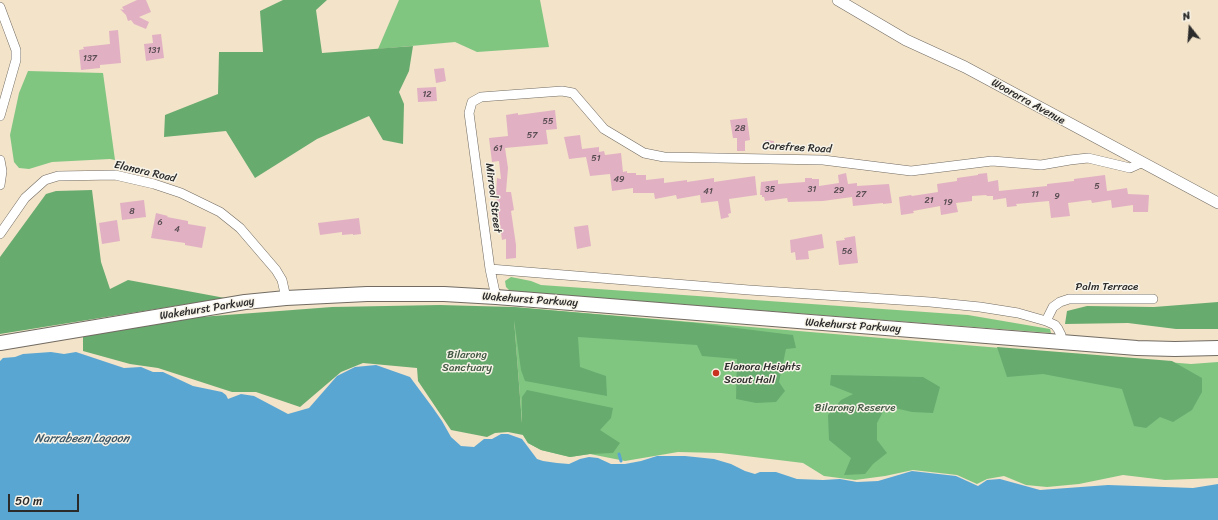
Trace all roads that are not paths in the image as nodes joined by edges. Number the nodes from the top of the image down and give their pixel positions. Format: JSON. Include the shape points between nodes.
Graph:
{"nodes":[{"id":1,"x":838,"y":0,"type":"edge"},
{"id":2,"x":0,"y":7,"type":"edge"},
{"id":3,"x":472,"y":102,"type":"joint"},
{"id":4,"x":0,"y":116,"type":"edge"},
{"id":5,"x":0,"y":160,"type":"edge"},
{"id":6,"x":1142,"y":163,"type":"junction"},
{"id":7,"x":0,"y":185,"type":"edge"},
{"id":8,"x":1218,"y":203,"type":"edge"},
{"id":9,"x":0,"y":234,"type":"edge"},
{"id":10,"x":490,"y":269,"type":"junction"},
{"id":11,"x":496,"y":297,"type":"junction"},
{"id":12,"x":286,"y":298,"type":"junction"},
{"id":13,"x":1153,"y":299,"type":"dead end"},
{"id":14,"x":1046,"y":321,"type":"junction"},
{"id":15,"x":1061,"y":342,"type":"junction"},
{"id":16,"x":0,"y":343,"type":"edge"},
{"id":17,"x":1218,"y":348,"type":"edge"}],
"edges":[{"from":1,"to":6,"type":"street","name":"Woorarra Avenue","via":[[906,40],[965,68]]},
{"from":2,"to":4,"type":"street","via":[[16,50],[16,60]]},
{"from":3,"to":6,"type":"street","name":"Carefree Road","via":[[481,96],[562,91],[573,93],[604,129],[644,153],[664,157],[823,160],[911,171],[992,161],[1041,165],[1088,158],[1130,168]]},
{"from":3,"to":10,"type":"street","name":"Mirrool Street","via":[[470,113]]},
{"from":5,"to":7,"type":"street"},
{"from":6,"to":8,"type":"street","name":"Woorarra Avenue"},
{"from":9,"to":12,"type":"street","name":"Elanora Road","via":[[25,198],[45,180],[58,176],[115,175],[181,193],[220,212],[240,228],[276,270],[282,280]]},
{"from":10,"to":11,"type":"street","name":"Mirrool Street"},
{"from":10,"to":14,"type":"street","via":[[930,302],[1018,313]]},
{"from":11,"to":12,"type":"main road","name":"Wakehurst Parkway","via":[[367,294]]},
{"from":11,"to":15,"type":"main road","name":"Wakehurst Parkway"},
{"from":12,"to":16,"type":"main road","name":"Wakehurst Parkway","via":[[245,302]]},
{"from":13,"to":14,"type":"street","name":"Palm Terrace","via":[[1069,299],[1054,307]]},
{"from":14,"to":15,"type":"street","via":[[1058,329]]},
{"from":15,"to":17,"type":"main road","name":"Wakehurst Parkway","via":[[1145,348]]}]}
